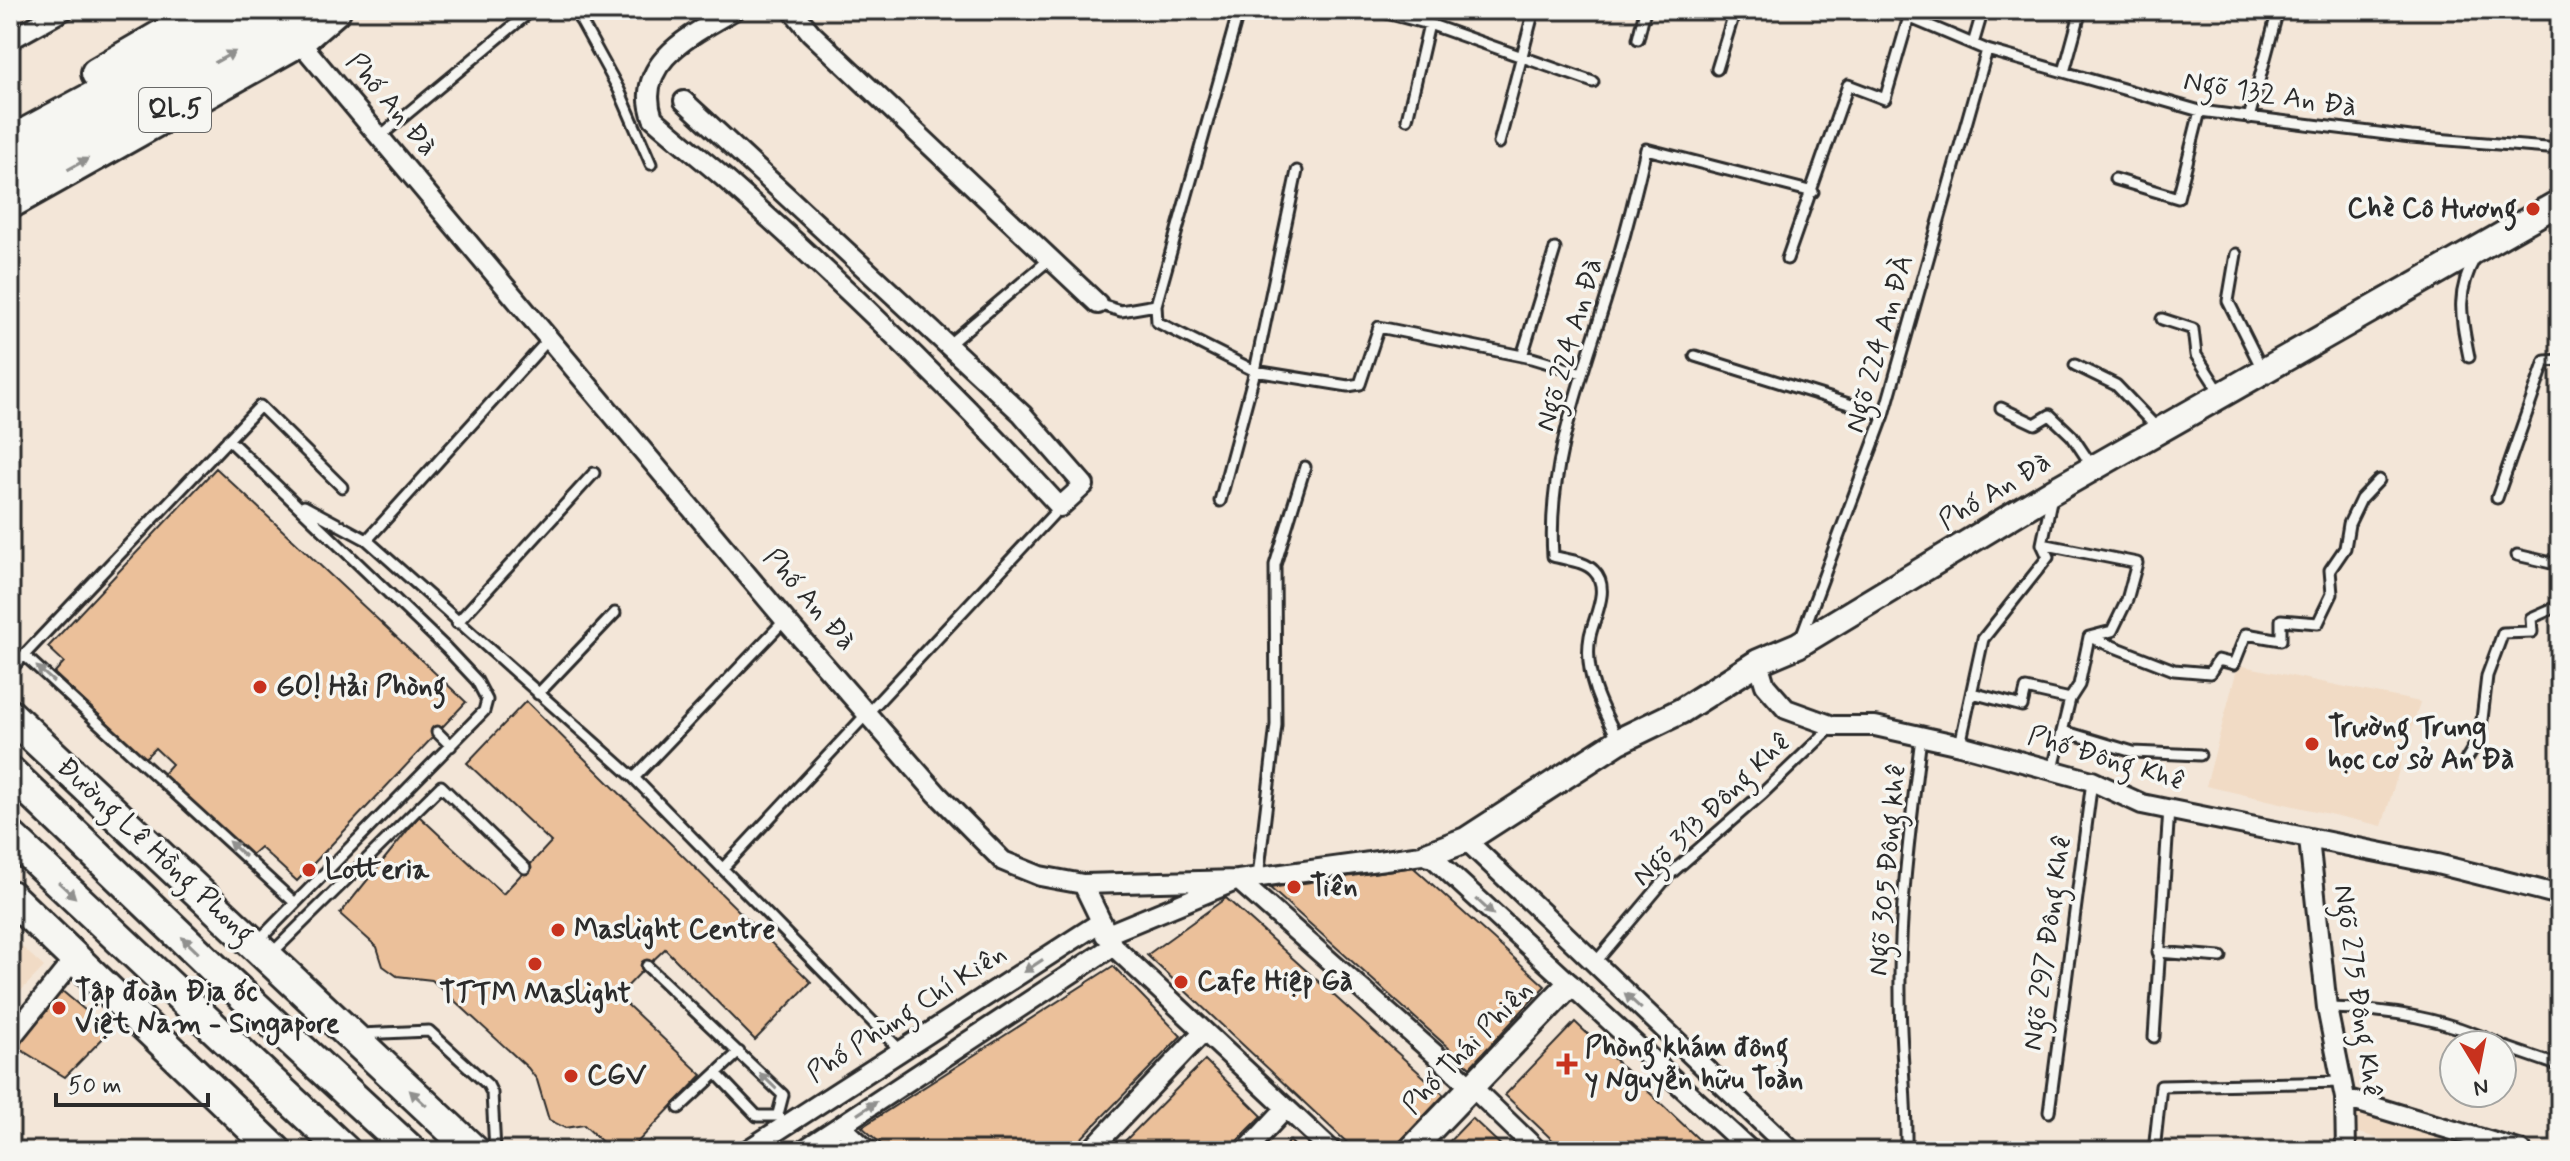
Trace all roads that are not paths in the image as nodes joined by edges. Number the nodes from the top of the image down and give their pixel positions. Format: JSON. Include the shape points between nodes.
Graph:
{"nodes":[{"id":1,"x":64,"y":10,"type":"edge"},
{"id":2,"x":256,"y":10,"type":"edge"},
{"id":3,"x":313,"y":10,"type":"edge"},
{"id":4,"x":335,"y":10,"type":"edge"},
{"id":5,"x":575,"y":10,"type":"edge"},
{"id":6,"x":600,"y":10,"type":"edge"},
{"id":7,"x":734,"y":10,"type":"edge"},
{"id":8,"x":792,"y":10,"type":"edge"},
{"id":9,"x":1239,"y":10,"type":"edge"},
{"id":10,"x":1375,"y":10,"type":"edge"},
{"id":11,"x":1534,"y":10,"type":"edge"},
{"id":12,"x":1645,"y":10,"type":"edge"},
{"id":13,"x":1735,"y":10,"type":"edge"},
{"id":14,"x":1892,"y":10,"type":"edge"},
{"id":15,"x":1983,"y":10,"type":"edge"},
{"id":16,"x":2081,"y":10,"type":"edge"},
{"id":17,"x":2278,"y":10,"type":"edge"},
{"id":18,"x":202,"y":11,"type":"edge"},
{"id":19,"x":531,"y":11,"type":"edge"},
{"id":20,"x":1909,"y":17,"type":"junction"},
{"id":21,"x":580,"y":20,"type":"junction"},
{"id":22,"x":1429,"y":24,"type":"junction"},
{"id":23,"x":1638,"y":39,"type":"dead end"},
{"id":24,"x":10,"y":40,"type":"edge"},
{"id":25,"x":299,"y":41,"type":"junction"},
{"id":26,"x":1973,"y":44,"type":"junction"},
{"id":27,"x":1987,"y":50,"type":"junction"},
{"id":28,"x":1523,"y":58,"type":"junction"},
{"id":29,"x":1717,"y":69,"type":"dead end"},
{"id":30,"x":2064,"y":72,"type":"junction"},
{"id":31,"x":1593,"y":82,"type":"dead end"},
{"id":32,"x":684,"y":101,"type":"dead end"},
{"id":33,"x":2200,"y":111,"type":"junction"},
{"id":34,"x":2249,"y":118,"type":"junction"},
{"id":35,"x":1407,"y":119,"type":"dead end"},
{"id":36,"x":10,"y":121,"type":"edge"},
{"id":37,"x":379,"y":137,"type":"junction"},
{"id":38,"x":10,"y":142,"type":"edge"},
{"id":39,"x":1499,"y":143,"type":"dead end"},
{"id":40,"x":2560,"y":149,"type":"edge"},
{"id":41,"x":651,"y":164,"type":"dead end"},
{"id":42,"x":1297,"y":171,"type":"dead end"},
{"id":43,"x":10,"y":176,"type":"edge"},
{"id":44,"x":2115,"y":179,"type":"dead end"},
{"id":45,"x":1813,"y":192,"type":"junction"},
{"id":46,"x":2560,"y":202,"type":"edge"},
{"id":47,"x":10,"y":203,"type":"edge"},
{"id":48,"x":2484,"y":243,"type":"junction"},
{"id":49,"x":1555,"y":249,"type":"dead end"},
{"id":50,"x":2236,"y":254,"type":"dead end"},
{"id":51,"x":1050,"y":259,"type":"junction"},
{"id":52,"x":1787,"y":259,"type":"dead end"},
{"id":53,"x":1098,"y":304,"type":"joint"},
{"id":54,"x":1156,"y":305,"type":"junction"},
{"id":55,"x":2162,"y":319,"type":"dead end"},
{"id":56,"x":548,"y":340,"type":"junction"},
{"id":57,"x":948,"y":345,"type":"junction"},
{"id":58,"x":1522,"y":356,"type":"junction"},
{"id":59,"x":1695,"y":356,"type":"dead end"},
{"id":60,"x":2469,"y":357,"type":"dead end"},
{"id":61,"x":2560,"y":360,"type":"edge"},
{"id":62,"x":2075,"y":365,"type":"dead end"},
{"id":63,"x":1255,"y":371,"type":"junction"},
{"id":64,"x":2264,"y":372,"type":"junction"},
{"id":65,"x":1582,"y":373,"type":"junction"},
{"id":66,"x":2223,"y":396,"type":"junction"},
{"id":67,"x":2001,"y":408,"type":"dead end"},
{"id":68,"x":1884,"y":415,"type":"junction"},
{"id":69,"x":2160,"y":431,"type":"junction"},
{"id":70,"x":228,"y":439,"type":"junction"},
{"id":71,"x":1305,"y":467,"type":"dead end"},
{"id":72,"x":2094,"y":468,"type":"junction"},
{"id":73,"x":594,"y":473,"type":"dead end"},
{"id":74,"x":2379,"y":480,"type":"dead end"},
{"id":75,"x":342,"y":487,"type":"dead end"},
{"id":76,"x":177,"y":490,"type":"junction"},
{"id":77,"x":2053,"y":491,"type":"junction"},
{"id":78,"x":2497,"y":498,"type":"dead end"},
{"id":79,"x":187,"y":499,"type":"dead end"},
{"id":80,"x":294,"y":501,"type":"junction"},
{"id":81,"x":1220,"y":501,"type":"dead end"},
{"id":82,"x":1060,"y":507,"type":"junction"},
{"id":83,"x":367,"y":540,"type":"junction"},
{"id":84,"x":2042,"y":544,"type":"junction"},
{"id":85,"x":2517,"y":555,"type":"dead end"},
{"id":86,"x":2560,"y":565,"type":"edge"},
{"id":87,"x":2560,"y":600,"type":"edge"},
{"id":88,"x":615,"y":613,"type":"dead end"},
{"id":89,"x":785,"y":620,"type":"junction"},
{"id":90,"x":457,"y":623,"type":"junction"},
{"id":91,"x":2089,"y":637,"type":"junction"},
{"id":92,"x":1798,"y":645,"type":"junction"},
{"id":93,"x":24,"y":655,"type":"junction"},
{"id":94,"x":1758,"y":662,"type":"junction"},
{"id":95,"x":10,"y":670,"type":"edge"},
{"id":96,"x":1972,"y":693,"type":"junction"},
{"id":97,"x":538,"y":694,"type":"junction"},
{"id":98,"x":2070,"y":699,"type":"junction"},
{"id":99,"x":867,"y":714,"type":"junction"},
{"id":100,"x":10,"y":715,"type":"edge"},
{"id":101,"x":1833,"y":726,"type":"junction"},
{"id":102,"x":2063,"y":731,"type":"junction"},
{"id":103,"x":437,"y":732,"type":"dead end"},
{"id":104,"x":1921,"y":737,"type":"junction"},
{"id":105,"x":1619,"y":741,"type":"junction"},
{"id":106,"x":1960,"y":745,"type":"junction"},
{"id":107,"x":451,"y":746,"type":"junction"},
{"id":108,"x":2200,"y":755,"type":"dead end"},
{"id":109,"x":2466,"y":760,"type":"dead end"},
{"id":110,"x":2053,"y":769,"type":"junction"},
{"id":111,"x":10,"y":772,"type":"edge"},
{"id":112,"x":634,"y":778,"type":"junction"},
{"id":113,"x":2092,"y":781,"type":"junction"},
{"id":114,"x":2169,"y":809,"type":"junction"},
{"id":115,"x":10,"y":836,"type":"edge"},
{"id":116,"x":2309,"y":839,"type":"junction"},
{"id":117,"x":1466,"y":840,"type":"junction"},
{"id":118,"x":1429,"y":854,"type":"junction"},
{"id":119,"x":724,"y":867,"type":"junction"},
{"id":120,"x":525,"y":868,"type":"dead end"},
{"id":121,"x":1258,"y":877,"type":"junction"},
{"id":122,"x":1238,"y":880,"type":"junction"},
{"id":123,"x":1083,"y":884,"type":"junction"},
{"id":124,"x":2560,"y":895,"type":"edge"},
{"id":125,"x":10,"y":896,"type":"edge"},
{"id":126,"x":294,"y":902,"type":"junction"},
{"id":127,"x":1106,"y":935,"type":"junction"},
{"id":128,"x":262,"y":951,"type":"junction"},
{"id":129,"x":2158,"y":952,"type":"junction"},
{"id":130,"x":2221,"y":957,"type":"dead end"},
{"id":131,"x":75,"y":958,"type":"junction"},
{"id":132,"x":1594,"y":964,"type":"junction"},
{"id":133,"x":647,"y":966,"type":"dead end"},
{"id":134,"x":1568,"y":986,"type":"junction"},
{"id":135,"x":2327,"y":1008,"type":"junction"},
{"id":136,"x":2460,"y":1029,"type":"edge"},
{"id":137,"x":1203,"y":1032,"type":"junction"},
{"id":138,"x":350,"y":1034,"type":"junction"},
{"id":139,"x":2154,"y":1037,"type":"dead end"},
{"id":140,"x":10,"y":1039,"type":"edge"},
{"id":141,"x":901,"y":1051,"type":"junction"},
{"id":142,"x":2518,"y":1051,"type":"edge"},
{"id":143,"x":739,"y":1052,"type":"junction"},
{"id":144,"x":2560,"y":1066,"type":"edge"},
{"id":145,"x":717,"y":1074,"type":"junction"},
{"id":146,"x":1472,"y":1087,"type":"junction"},
{"id":147,"x":2343,"y":1090,"type":"junction"},
{"id":148,"x":679,"y":1108,"type":"dead end"},
{"id":149,"x":1286,"y":1108,"type":"junction"},
{"id":150,"x":2049,"y":1112,"type":"dead end"},
{"id":151,"x":789,"y":1117,"type":"junction"},
{"id":152,"x":841,"y":1126,"type":"junction"},
{"id":153,"x":823,"y":1137,"type":"junction"},
{"id":154,"x":276,"y":1151,"type":"edge"},
{"id":155,"x":345,"y":1151,"type":"edge"},
{"id":156,"x":411,"y":1151,"type":"edge"},
{"id":157,"x":474,"y":1151,"type":"edge"},
{"id":158,"x":495,"y":1151,"type":"edge"},
{"id":159,"x":746,"y":1151,"type":"edge"},
{"id":160,"x":802,"y":1151,"type":"edge"},
{"id":161,"x":868,"y":1151,"type":"edge"},
{"id":162,"x":1090,"y":1151,"type":"edge"},
{"id":163,"x":1246,"y":1151,"type":"edge"},
{"id":164,"x":1332,"y":1151,"type":"edge"},
{"id":165,"x":1410,"y":1151,"type":"edge"},
{"id":166,"x":1538,"y":1151,"type":"edge"},
{"id":167,"x":1751,"y":1151,"type":"edge"},
{"id":168,"x":1792,"y":1151,"type":"edge"},
{"id":169,"x":1906,"y":1151,"type":"edge"},
{"id":170,"x":2154,"y":1151,"type":"edge"},
{"id":171,"x":2346,"y":1151,"type":"edge"},
{"id":172,"x":2522,"y":1151,"type":"edge"}],
"edges":[{"from":1,"to":24,"type":"street"},
{"from":2,"to":38,"type":"main road","number":"QL.5"},
{"from":43,"to":3,"type":"main road","number":"QL.5","one_way":true},
{"from":4,"to":25,"type":"main road","number":"QL.5"},
{"from":5,"to":21,"type":"lane"},
{"from":6,"to":21,"type":"lane"},
{"from":7,"to":82,"type":"street","via":[[674,46],[661,62],[651,83],[653,118],[880,325]]},
{"from":8,"to":51,"type":"street"},
{"from":9,"to":54,"type":"lane"},
{"from":10,"to":22,"type":"lane"},
{"from":11,"to":28,"type":"lane"},
{"from":12,"to":23,"type":"lane"},
{"from":13,"to":29,"type":"lane"},
{"from":14,"to":20,"type":"lane","name":"Ngõ 132 An Đà"},
{"from":15,"to":26,"type":"lane"},
{"from":16,"to":30,"type":"lane"},
{"from":17,"to":34,"type":"lane"},
{"from":18,"to":36,"type":"main road","number":"QL.5"},
{"from":19,"to":37,"type":"lane"},
{"from":20,"to":26,"type":"lane","name":"Ngõ 132 An Đà"},
{"from":20,"to":45,"type":"lane","via":[[1885,99],[1848,85]]},
{"from":21,"to":41,"type":"lane","via":[[619,90]]},
{"from":22,"to":28,"type":"lane"},
{"from":22,"to":35,"type":"lane"},
{"from":25,"to":37,"type":"street","name":"Phố An Đà"},
{"from":47,"to":25,"type":"main road","number":"QL.5","one_way":true},
{"from":26,"to":27,"type":"lane","name":"Ngõ 132 An Đà"},
{"from":27,"to":30,"type":"lane","name":"Ngõ 132 An Đà"},
{"from":27,"to":68,"type":"lane","name":"Ngõ 224 An ĐÀ"},
{"from":28,"to":31,"type":"lane"},
{"from":28,"to":39,"type":"lane"},
{"from":30,"to":33,"type":"lane","name":"Ngõ 132 An Đà"},
{"from":32,"to":57,"type":"street"},
{"from":33,"to":34,"type":"lane","name":"Ngõ 132 An Đà"},
{"from":33,"to":44,"type":"lane","via":[[2178,198]]},
{"from":34,"to":40,"type":"lane","name":"Ngõ 132 An Đà"},
{"from":37,"to":56,"type":"street","name":"Phố An Đà"},
{"from":42,"to":63,"type":"lane"},
{"from":45,"to":52,"type":"lane"},
{"from":45,"to":65,"type":"lane","name":"Ngõ 224 An Đà","via":[[1646,149],[1627,231]]},
{"from":46,"to":48,"type":"street","name":"Phố An Đà"},
{"from":48,"to":60,"type":"lane","via":[[2464,278],[2460,309]]},
{"from":48,"to":64,"type":"street","name":"Phố An Đà"},
{"from":49,"to":58,"type":"lane"},
{"from":50,"to":64,"type":"lane","via":[[2228,301]]},
{"from":51,"to":53,"type":"street"},
{"from":51,"to":57,"type":"lane"},
{"from":53,"to":54,"type":"lane","via":[[1121,311]]},
{"from":54,"to":63,"type":"lane","via":[[1157,322],[1166,329]]},
{"from":55,"to":66,"type":"lane","via":[[2193,329],[2196,355]]},
{"from":56,"to":83,"type":"lane"},
{"from":56,"to":89,"type":"street","name":"Phố An Đà"},
{"from":57,"to":82,"type":"street","via":[[1022,414],[1084,485]]},
{"from":58,"to":63,"type":"lane","via":[[1379,327],[1360,384]]},
{"from":58,"to":65,"type":"lane"},
{"from":59,"to":68,"type":"lane"},
{"from":61,"to":78,"type":"lane","via":[[2545,361]]},
{"from":62,"to":69,"type":"lane","via":[[2116,385]]},
{"from":63,"to":81,"type":"lane"},
{"from":64,"to":66,"type":"street","name":"Phố An Đà"},
{"from":65,"to":105,"type":"lane","name":"Ngõ 224 An Đà","via":[[1550,513],[1553,556],[1584,565],[1599,581],[1591,669],[1596,697]]},
{"from":66,"to":69,"type":"street","name":"Phố An Đà"},
{"from":67,"to":72,"type":"lane","via":[[2035,424],[2050,415]]},
{"from":68,"to":92,"type":"lane","name":"Ngõ 224 An ĐÀ"},
{"from":69,"to":72,"type":"street","name":"Phố An Đà"},
{"from":70,"to":75,"type":"lane","via":[[260,406]]},
{"from":70,"to":76,"type":"lane"},
{"from":70,"to":80,"type":"lane"},
{"from":71,"to":121,"type":"lane","via":[[1275,565],[1276,725]]},
{"from":72,"to":77,"type":"street","name":"Phố An Đà"},
{"from":73,"to":90,"type":"lane"},
{"from":74,"to":91,"type":"lane","via":[[2361,499],[2349,524],[2345,548],[2330,570],[2332,594],[2318,623],[2281,620],[2281,640],[2246,634],[2234,664],[2218,660],[2210,673],[2174,670]]},
{"from":76,"to":79,"type":"lane"},
{"from":76,"to":93,"type":"lane"},
{"from":77,"to":84,"type":"lane"},
{"from":77,"to":92,"type":"street","name":"Phố An Đà"},
{"from":80,"to":83,"type":"lane"},
{"from":80,"to":107,"type":"lane","via":[[477,681],[487,705]]},
{"from":82,"to":99,"type":"lane"},
{"from":83,"to":90,"type":"lane"},
{"from":84,"to":91,"type":"lane","via":[[2137,563],[2112,631]]},
{"from":84,"to":96,"type":"lane","via":[[2048,557],[1983,639]]},
{"from":85,"to":86,"type":"lane"},
{"from":87,"to":109,"type":"lane","via":[[2531,618],[2532,632],[2503,633],[2487,676],[2480,737]]},
{"from":88,"to":97,"type":"lane"},
{"from":89,"to":99,"type":"street","name":"Phố An Đà"},
{"from":89,"to":112,"type":"lane"},
{"from":90,"to":97,"type":"lane"},
{"from":91,"to":98,"type":"lane","via":[[2079,685]]},
{"from":92,"to":94,"type":"street","name":"Phố An Đà"},
{"from":93,"to":95,"type":"lane"},
{"from":126,"to":93,"type":"lane","one_way":true},
{"from":94,"to":101,"type":"street","name":"Phố Đông Khê","via":[[1765,685],[1786,709]]},
{"from":94,"to":105,"type":"street","name":"Phố An Đà","via":[[1681,711]]},
{"from":96,"to":98,"type":"lane","via":[[2022,706],[2026,689]]},
{"from":96,"to":106,"type":"lane"},
{"from":97,"to":112,"type":"lane"},
{"from":98,"to":102,"type":"lane"},
{"from":99,"to":119,"type":"lane"},
{"from":99,"to":123,"type":"street","name":"Phố An Đà","via":[[1003,861],[1040,876]]},
{"from":100,"to":128,"type":"main road","name":"Đường Lê Hồng Phong"},
{"from":101,"to":104,"type":"street","name":"Phố Đông Khê","via":[[1875,726]]},
{"from":101,"to":132,"type":"lane","name":"Ngõ 313 Đông Khê","via":[[1669,875]]},
{"from":102,"to":108,"type":"lane","via":[[2133,752]]},
{"from":102,"to":110,"type":"lane"},
{"from":103,"to":107,"type":"lane"},
{"from":104,"to":106,"type":"street","name":"Phố Đông Khê"},
{"from":104,"to":169,"type":"lane","name":"Ngõ 305 Đông khê","via":[[1902,906]]},
{"from":105,"to":117,"type":"street","name":"Phố An Đà"},
{"from":106,"to":110,"type":"street","name":"Phố Đông Khê"},
{"from":107,"to":126,"type":"lane"},
{"from":110,"to":113,"type":"street","name":"Phố Đông Khê"},
{"from":156,"to":111,"type":"main road","name":"Đường Lê Hồng Phong","one_way":true},
{"from":112,"to":119,"type":"lane"},
{"from":113,"to":114,"type":"street","name":"Phố Đông Khê","via":[[2142,804]]},
{"from":113,"to":150,"type":"lane","name":"Ngõ 297 Đông Khê"},
{"from":114,"to":116,"type":"street","name":"Phố Đông Khê"},
{"from":114,"to":129,"type":"lane"},
{"from":115,"to":155,"type":"main road","one_way":true},
{"from":116,"to":124,"type":"street","name":"Phố Đông Khê"},
{"from":116,"to":135,"type":"street","name":"Ngõ 275 Đông Khê"},
{"from":117,"to":118,"type":"street","name":"Phố An Đà"},
{"from":117,"to":132,"type":"street"},
{"from":118,"to":121,"type":"street","name":"Phố An Đà"},
{"from":118,"to":134,"type":"street","one_way":true},
{"from":119,"to":141,"type":"lane"},
{"from":120,"to":128,"type":"lane","via":[[441,786]]},
{"from":121,"to":122,"type":"street","name":"Phố An Đà"},
{"from":122,"to":123,"type":"street","name":"Phố An Đà"},
{"from":122,"to":127,"type":"street"},
{"from":122,"to":146,"type":"street"},
{"from":123,"to":127,"type":"street"},
{"from":125,"to":131,"type":"main road"},
{"from":126,"to":128,"type":"lane"},
{"from":127,"to":137,"type":"street"},
{"from":127,"to":141,"type":"street","name":"Phố Phùng Chí Kiên","one_way":true},
{"from":152,"to":127,"type":"street","name":"Phố Phùng Chí Kiên","one_way":true},
{"from":128,"to":138,"type":"main road","name":"Đường Lê Hồng Phong"},
{"from":129,"to":130,"type":"lane"},
{"from":129,"to":139,"type":"lane"},
{"from":131,"to":140,"type":"street"},
{"from":131,"to":154,"type":"main road"},
{"from":168,"to":132,"type":"street","one_way":true},
{"from":133,"to":143,"type":"lane"},
{"from":134,"to":146,"type":"street","name":"Phố Thái Phiên"},
{"from":134,"to":167,"type":"street"},
{"from":135,"to":136,"type":"lane","via":[[2379,1009]]},
{"from":135,"to":147,"type":"street","name":"Ngõ 275 Đông Khê"},
{"from":137,"to":149,"type":"street"},
{"from":137,"to":162,"type":"street"},
{"from":157,"to":138,"type":"main road","name":"Đường Lê Hồng Phong","one_way":true},
{"from":138,"to":158,"type":"lane","via":[[415,1029],[438,1037],[492,1093]]},
{"from":141,"to":151,"type":"street","name":"Phố Phùng Chí Kiên"},
{"from":142,"to":144,"type":"lane"},
{"from":143,"to":145,"type":"lane"},
{"from":151,"to":143,"type":"lane","one_way":true,"via":[[783,1095]]},
{"from":145,"to":148,"type":"lane"},
{"from":145,"to":151,"type":"lane","via":[[757,1116]]},
{"from":146,"to":165,"type":"street","name":"Phố Thái Phiên"},
{"from":146,"to":166,"type":"street"},
{"from":147,"to":170,"type":"lane","via":[[2161,1086]]},
{"from":147,"to":171,"type":"street","name":"Ngõ 275 Đông Khê"},
{"from":147,"to":172,"type":"street"},
{"from":149,"to":163,"type":"street"},
{"from":149,"to":164,"type":"street"},
{"from":151,"to":153,"type":"street"},
{"from":151,"to":159,"type":"street","name":"Phố Phùng Chí Kiên"},
{"from":152,"to":153,"type":"street","name":"Phố Phùng Chí Kiên"},
{"from":152,"to":161,"type":"street"},
{"from":153,"to":160,"type":"street","name":"Phố Phùng Chí Kiên"}]}
